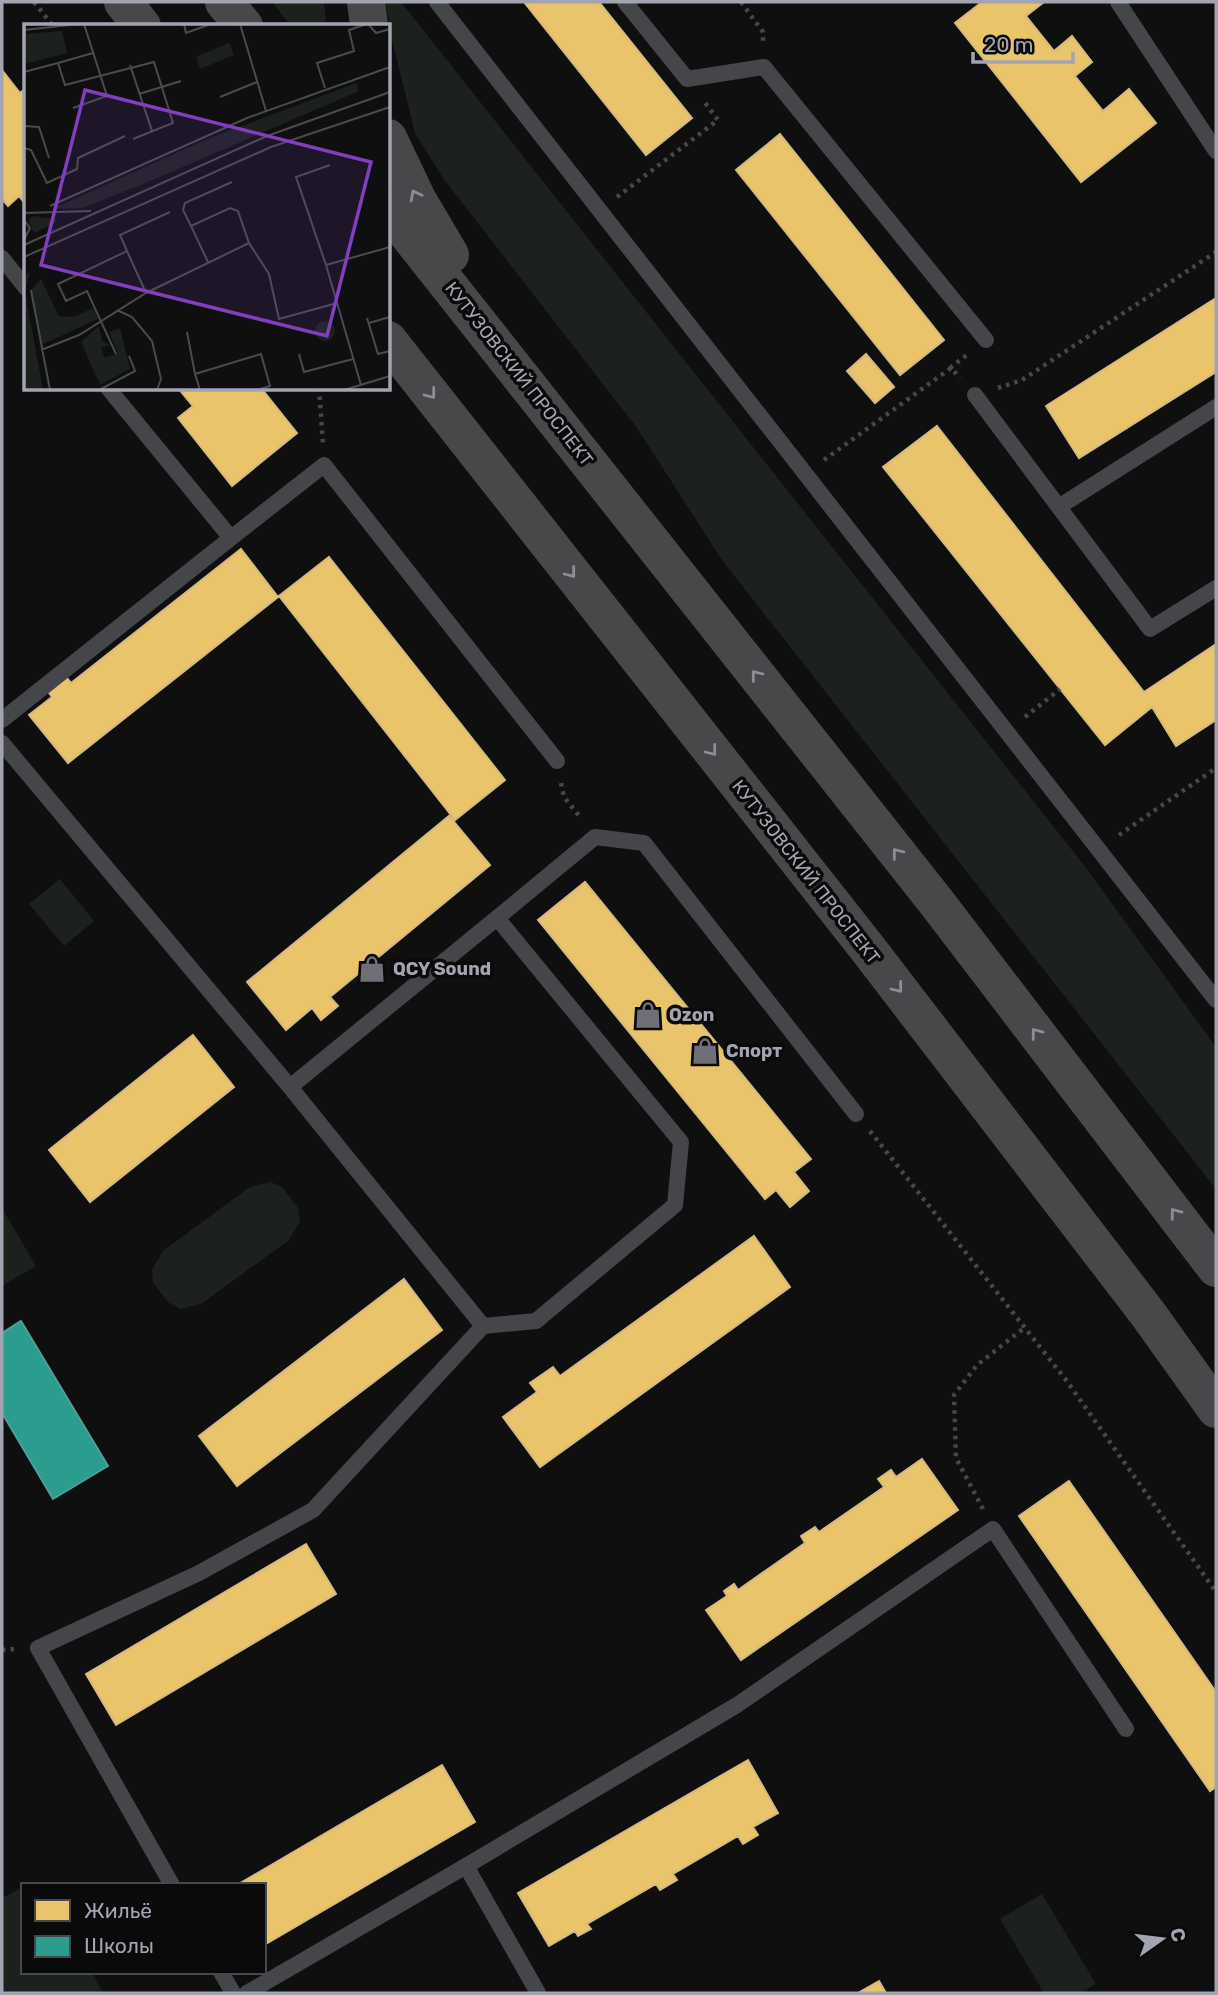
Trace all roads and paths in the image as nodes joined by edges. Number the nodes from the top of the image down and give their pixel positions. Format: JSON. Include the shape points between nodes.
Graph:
{"nodes":[{"id":1,"x":34,"y":2,"type":"edge"},
{"id":2,"x":123,"y":2,"type":"edge"},
{"id":3,"x":224,"y":2,"type":"edge"},
{"id":4,"x":366,"y":2,"type":"edge"},
{"id":5,"x":437,"y":2,"type":"edge"},
{"id":6,"x":625,"y":2,"type":"edge"},
{"id":7,"x":741,"y":2,"type":"edge"},
{"id":8,"x":1118,"y":2,"type":"edge"},
{"id":9,"x":51,"y":24,"type":"edge"},
{"id":10,"x":140,"y":24,"type":"edge"},
{"id":11,"x":241,"y":24,"type":"edge"},
{"id":12,"x":369,"y":24,"type":"edge"},
{"id":13,"x":764,"y":67,"type":"junction"},
{"id":14,"x":681,"y":71,"type":"junction"},
{"id":15,"x":390,"y":142,"type":"edge"},
{"id":16,"x":1216,"y":151,"type":"edge"},
{"id":17,"x":600,"y":210,"type":"junction"},
{"id":18,"x":390,"y":212,"type":"edge"},
{"id":19,"x":1216,"y":251,"type":"edge"},
{"id":20,"x":2,"y":258,"type":"edge"},
{"id":21,"x":24,"y":286,"type":"edge"},
{"id":22,"x":986,"y":340,"type":"dead end"},
{"id":23,"x":390,"y":343,"type":"edge"},
{"id":24,"x":524,"y":380,"type":"junction"},
{"id":25,"x":110,"y":390,"type":"edge"},
{"id":26,"x":319,"y":390,"type":"edge"},
{"id":27,"x":975,"y":396,"type":"junction"},
{"id":28,"x":1216,"y":407,"type":"edge"},
{"id":29,"x":324,"y":465,"type":"junction"},
{"id":30,"x":805,"y":473,"type":"junction"},
{"id":31,"x":1060,"y":506,"type":"junction"},
{"id":32,"x":231,"y":538,"type":"junction"},
{"id":33,"x":1216,"y":588,"type":"edge"},
{"id":34,"x":1060,"y":689,"type":"dead end"},
{"id":35,"x":2,"y":720,"type":"edge"},
{"id":36,"x":1007,"y":732,"type":"junction"},
{"id":37,"x":2,"y":743,"type":"edge"},
{"id":38,"x":557,"y":761,"type":"joint"},
{"id":39,"x":1216,"y":768,"type":"edge"},
{"id":40,"x":596,"y":837,"type":"junction"},
{"id":41,"x":1099,"y":848,"type":"junction"},
{"id":42,"x":497,"y":918,"type":"junction"},
{"id":43,"x":1216,"y":1000,"type":"edge"},
{"id":44,"x":290,"y":1087,"type":"junction"},
{"id":45,"x":856,"y":1114,"type":"joint"},
{"id":46,"x":1216,"y":1268,"type":"edge"},
{"id":47,"x":483,"y":1326,"type":"junction"},
{"id":48,"x":1024,"y":1328,"type":"junction"},
{"id":49,"x":1216,"y":1409,"type":"edge"},
{"id":50,"x":993,"y":1529,"type":"junction"},
{"id":51,"x":1216,"y":1592,"type":"edge"},
{"id":52,"x":1126,"y":1728,"type":"dead end"},
{"id":53,"x":466,"y":1866,"type":"junction"},
{"id":54,"x":171,"y":1883,"type":"edge"},
{"id":55,"x":222,"y":1974,"type":"edge"},
{"id":56,"x":233,"y":1993,"type":"edge"},
{"id":57,"x":247,"y":1993,"type":"edge"},
{"id":58,"x":538,"y":1993,"type":"edge"}],
"edges":[{"from":1,"to":9,"type":"path"},
{"from":2,"to":10,"type":"main road"},
{"from":3,"to":11,"type":"main road"},
{"from":4,"to":12,"type":"main road"},
{"from":5,"to":17,"type":"lane"},
{"from":6,"to":14,"type":"lane"},
{"from":7,"to":13,"type":"path","via":[[763,32]]},
{"from":8,"to":16,"type":"lane"},
{"from":13,"to":14,"type":"lane","via":[[687,79]]},
{"from":13,"to":22,"type":"lane"},
{"from":14,"to":17,"type":"path","via":[[718,120]]},
{"from":24,"to":15,"type":"main road","one_way":true,"via":[[417,199]]},
{"from":17,"to":30,"type":"lane"},
{"from":18,"to":24,"type":"main road","name":"КУТУЗОВСКИЙ ПРОСПЕКТ"},
{"from":19,"to":27,"type":"path","via":[[1021,380]]},
{"from":20,"to":21,"type":"lane"},
{"from":23,"to":49,"type":"main road","name":"КУТУЗОВСКИЙ ПРОСПЕКТ","one_way":true,"via":[[868,949]]},
{"from":46,"to":24,"type":"main road","name":"КУТУЗОВСКИЙ ПРОСПЕКТ","one_way":true,"via":[[937,903]]},
{"from":25,"to":32,"type":"lane"},
{"from":26,"to":29,"type":"path"},
{"from":27,"to":30,"type":"path","via":[[951,368]]},
{"from":27,"to":31,"type":"lane"},
{"from":28,"to":31,"type":"lane"},
{"from":29,"to":32,"type":"lane"},
{"from":29,"to":38,"type":"lane"},
{"from":30,"to":36,"type":"lane"},
{"from":31,"to":33,"type":"lane","via":[[1150,629]]},
{"from":32,"to":35,"type":"lane"},
{"from":34,"to":36,"type":"path"},
{"from":36,"to":41,"type":"lane"},
{"from":37,"to":44,"type":"lane"},
{"from":38,"to":40,"type":"path","via":[[564,797]]},
{"from":39,"to":41,"type":"path"},
{"from":40,"to":42,"type":"lane"},
{"from":40,"to":45,"type":"lane","via":[[643,843]]},
{"from":41,"to":43,"type":"lane"},
{"from":42,"to":44,"type":"lane"},
{"from":42,"to":47,"type":"lane","via":[[681,1142],[675,1205],[536,1321]]},
{"from":44,"to":47,"type":"lane"},
{"from":45,"to":48,"type":"path"},
{"from":47,"to":54,"type":"lane","via":[[313,1510],[199,1573],[38,1648]]},
{"from":48,"to":50,"type":"path","via":[[977,1365],[954,1395],[956,1458]]},
{"from":48,"to":51,"type":"path"},
{"from":50,"to":52,"type":"lane"},
{"from":50,"to":53,"type":"lane","via":[[737,1705]]},
{"from":53,"to":57,"type":"lane"},
{"from":53,"to":58,"type":"lane"},
{"from":55,"to":56,"type":"lane"}]}
